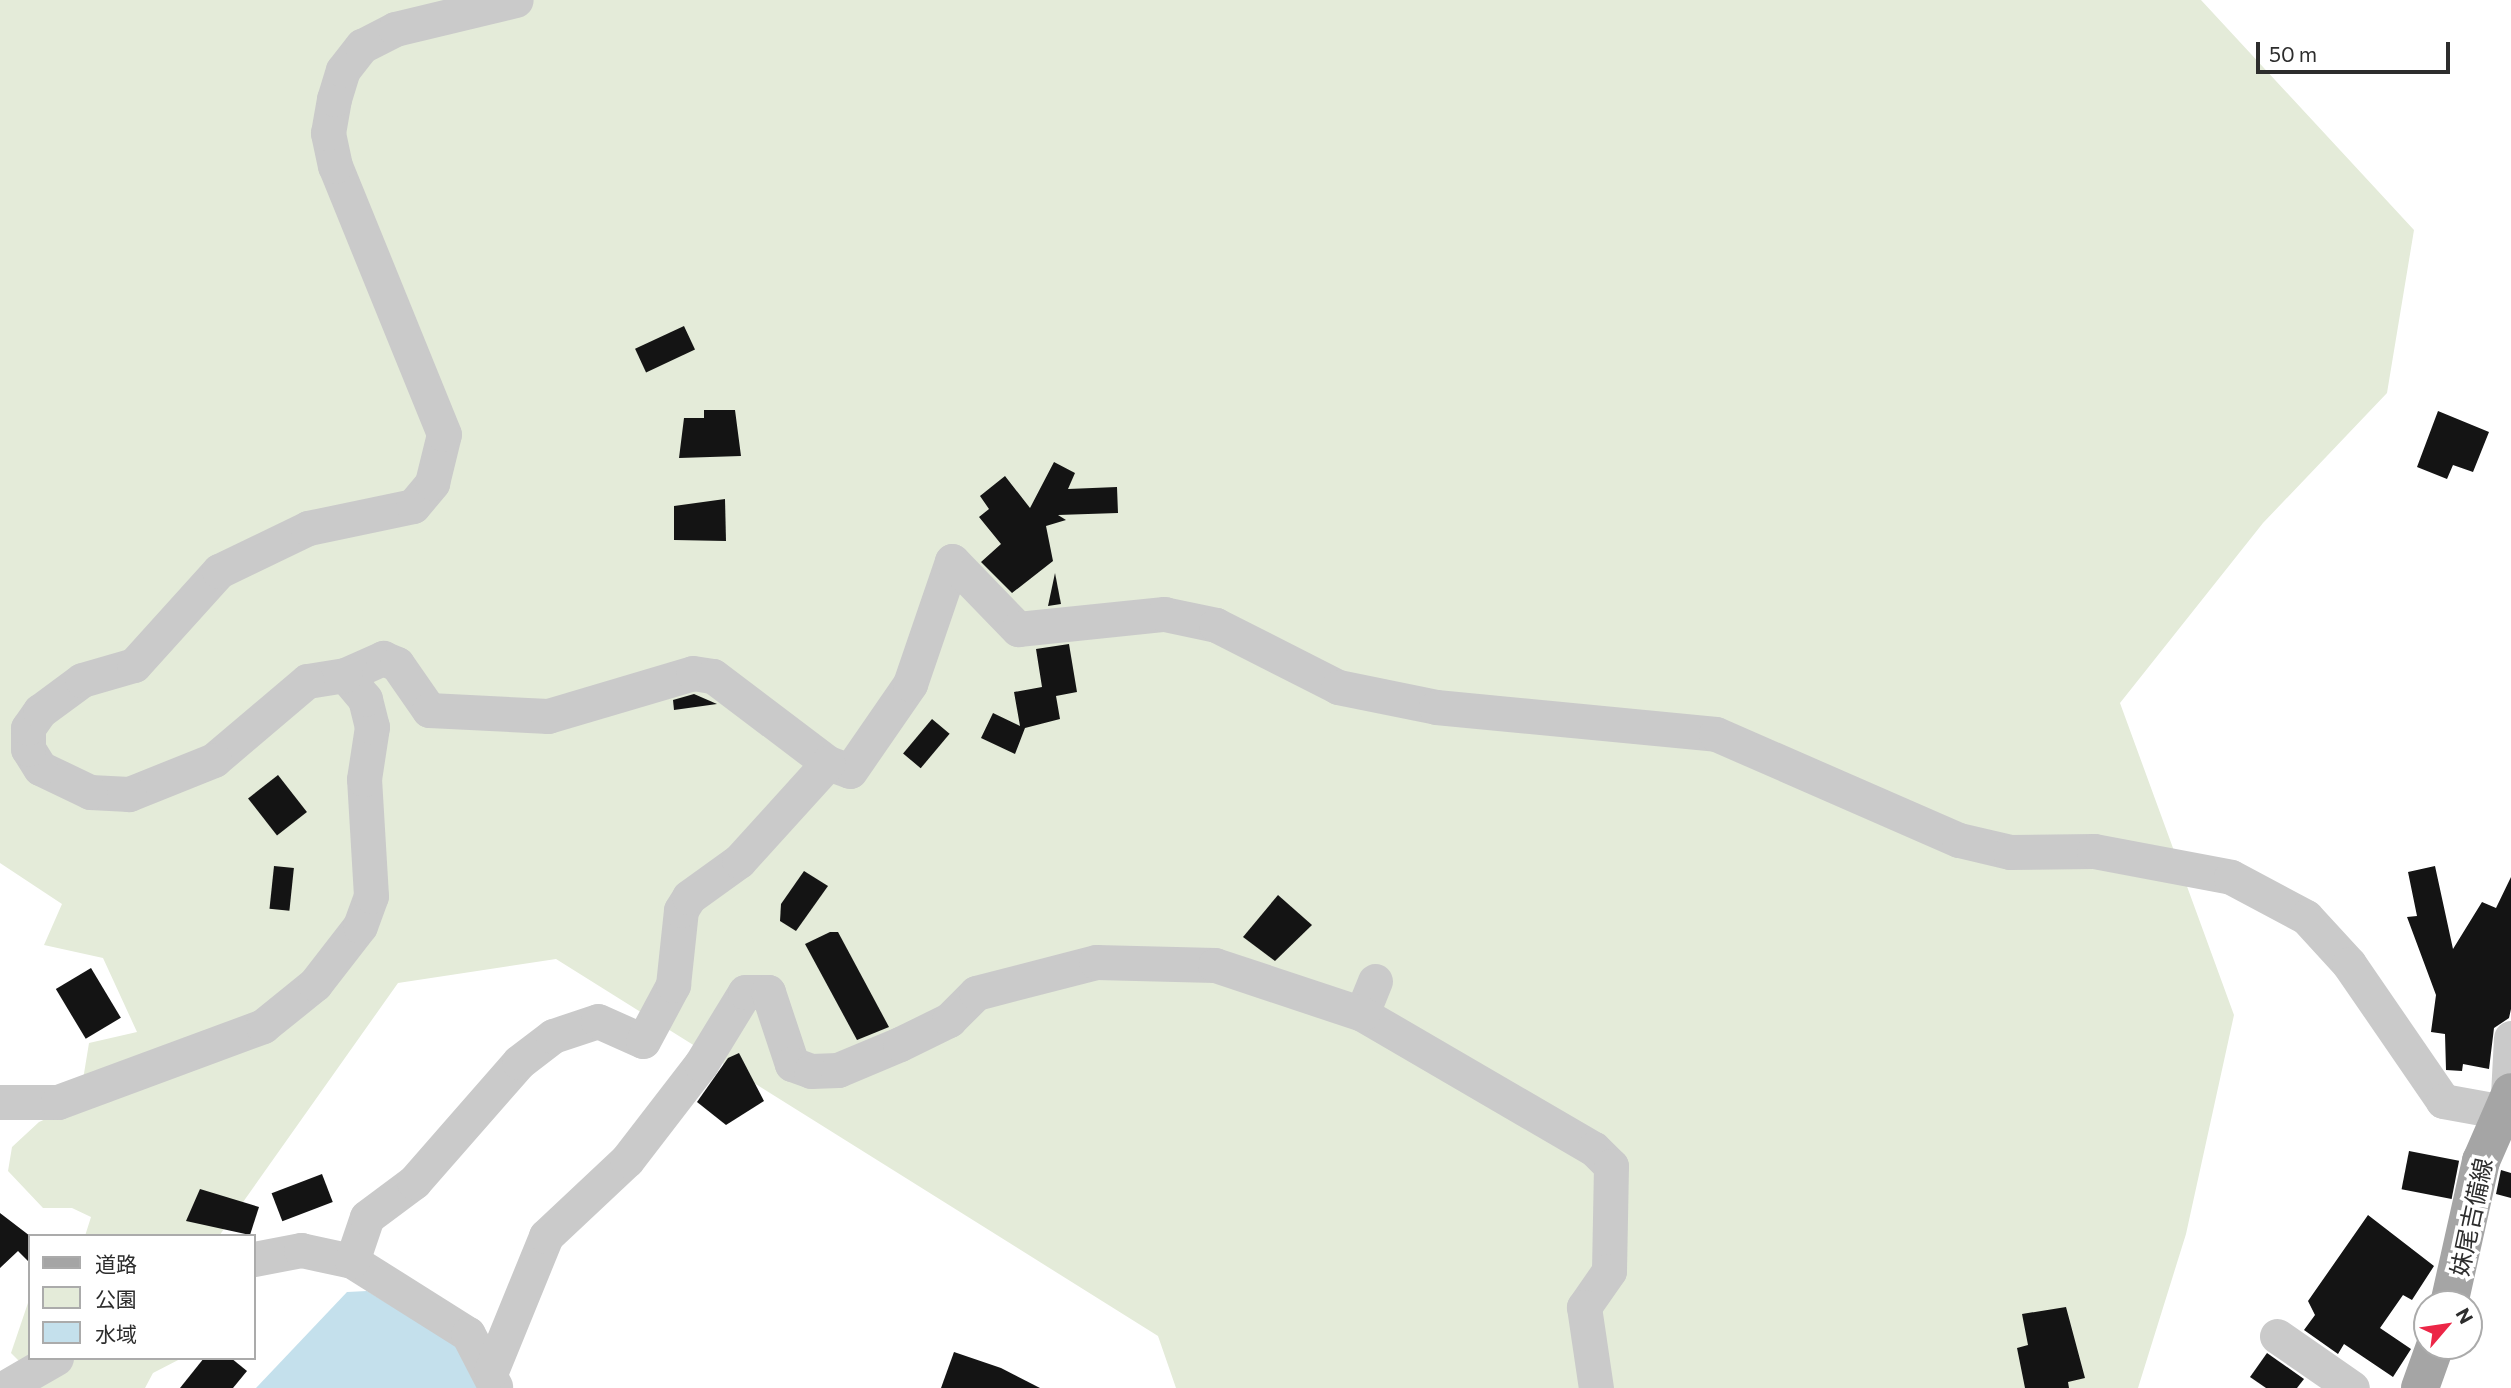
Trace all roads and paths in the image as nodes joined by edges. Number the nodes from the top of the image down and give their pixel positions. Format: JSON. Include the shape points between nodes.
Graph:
{"nodes":[{"id":1,"x":516,"y":0,"type":"edge"},
{"id":2,"x":345,"y":675,"type":"junction"},
{"id":3,"x":828,"y":763,"type":"junction"},
{"id":4,"x":1375,"y":981,"type":"dead end"},
{"id":5,"x":1362,"y":1014,"type":"junction"},
{"id":6,"x":2511,"y":1038,"type":"edge"},
{"id":7,"x":2506,"y":1099,"type":"edge"},
{"id":8,"x":0,"y":1102,"type":"edge"},
{"id":9,"x":256,"y":1259,"type":"edge"},
{"id":10,"x":352,"y":1261,"type":"junction"},
{"id":11,"x":2453,"y":1290,"type":"edge"},
{"id":12,"x":2277,"y":1336,"type":"dead end"},
{"id":13,"x":53,"y":1360,"type":"edge"},
{"id":14,"x":2430,"y":1360,"type":"edge"},
{"id":15,"x":493,"y":1379,"type":"edge"},
{"id":16,"x":4,"y":1388,"type":"edge"},
{"id":17,"x":1596,"y":1388,"type":"edge"},
{"id":18,"x":2352,"y":1388,"type":"edge"},
{"id":19,"x":2420,"y":1388,"type":"edge"}],
"edges":[{"from":1,"to":2,"type":"street","via":[[395,29],[362,46],[343,70],[334,99],[328,134],[335,166],[444,435],[432,483],[413,506],[308,528],[219,571],[134,664],[82,680],[40,710],[28,728],[28,749],[60,781],[90,792],[129,794],[214,760],[307,681]]},
{"from":2,"to":3,"type":"street","via":[[383,658],[397,664],[429,710],[548,716],[703,674]]},
{"from":2,"to":8,"type":"street","via":[[365,699],[372,727],[363,779],[372,896],[360,926],[315,984],[263,1026],[192,1054],[58,1102]]},
{"from":3,"to":7,"type":"street","via":[[850,771],[910,684],[952,561],[1018,629],[1164,614],[1216,625],[1338,687],[1436,707],[1716,734],[1959,840],[2010,852],[2094,851],[2231,877],[2306,917],[2349,964],[2443,1101]]},
{"from":3,"to":10,"type":"street","via":[[739,861],[689,897],[681,910],[673,985],[643,1041],[598,1021],[552,1036],[519,1062],[414,1182],[368,1217]]},
{"from":4,"to":5,"type":"street"},
{"from":5,"to":15,"type":"street","via":[[1215,964],[1096,962],[976,993],[949,1020],[900,1044],[838,1070],[810,1071],[792,1064],[768,992],[745,992],[644,1139],[546,1236]]},
{"from":5,"to":17,"type":"street","via":[[1594,1149],[1611,1166],[1609,1271],[1584,1307]]},
{"from":6,"to":7,"type":"street"},
{"from":7,"to":11,"type":"main road","name":"妹尾吉備線"},
{"from":9,"to":10,"type":"street","via":[[301,1250]]},
{"from":10,"to":15,"type":"street","via":[[387,1287],[439,1311],[468,1334]]},
{"from":12,"to":18,"type":"street"},
{"from":13,"to":16,"type":"street"},
{"from":14,"to":19,"type":"main road"}]}
